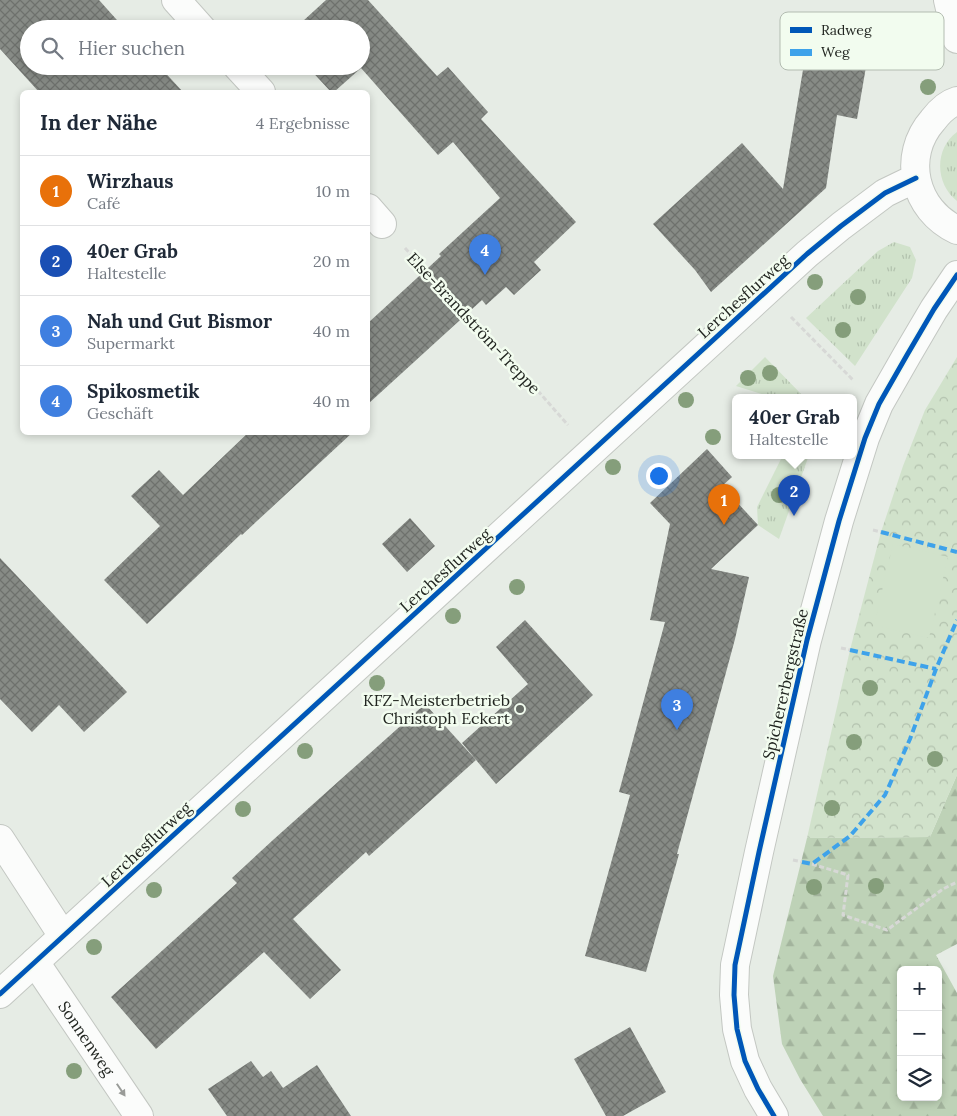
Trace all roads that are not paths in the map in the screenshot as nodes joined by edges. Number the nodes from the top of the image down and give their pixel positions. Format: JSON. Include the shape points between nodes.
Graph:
{"nodes":[{"id":1,"x":176,"y":0,"type":"edge"},
{"id":2,"x":948,"y":0,"type":"edge"},
{"id":3,"x":194,"y":20,"type":"edge"},
{"id":4,"x":957,"y":39,"type":"edge"},
{"id":5,"x":245,"y":75,"type":"edge"},
{"id":6,"x":259,"y":90,"type":"edge"},
{"id":7,"x":957,"y":101,"type":"edge"},
{"id":8,"x":916,"y":178,"type":"junction"},
{"id":9,"x":957,"y":230,"type":"edge"},
{"id":10,"x":957,"y":275,"type":"edge"},
{"id":11,"x":0,"y":839,"type":"edge"},
{"id":12,"x":64,"y":936,"type":"junction"},
{"id":13,"x":36,"y":962,"type":"junction"},
{"id":14,"x":0,"y":994,"type":"edge"},
{"id":15,"x":138,"y":1116,"type":"edge"},
{"id":16,"x":774,"y":1116,"type":"edge"}],
"edges":[{"from":1,"to":3,"type":"street"},
{"from":2,"to":4,"type":"street"},
{"from":5,"to":6,"type":"street"},
{"from":7,"to":8,"type":"street","via":[[938,113],[926,126],[918,143]]},
{"from":8,"to":9,"type":"street","via":[[932,213]]},
{"from":8,"to":12,"type":"street","name":"Lerchesflurweg","via":[[885,193],[807,254]]},
{"from":10,"to":16,"type":"street","name":"Spichererbergstraße","via":[[879,404],[865,438],[838,521],[807,640],[758,852],[735,965],[734,995],[737,1029],[745,1061]]},
{"from":11,"to":12,"type":"street"},
{"from":12,"to":13,"type":"street","name":"Lerchesflurweg"},
{"from":13,"to":14,"type":"street","name":"Lerchesflurweg"},
{"from":13,"to":15,"type":"street","name":"Sonnenweg","one_way":true}]}
